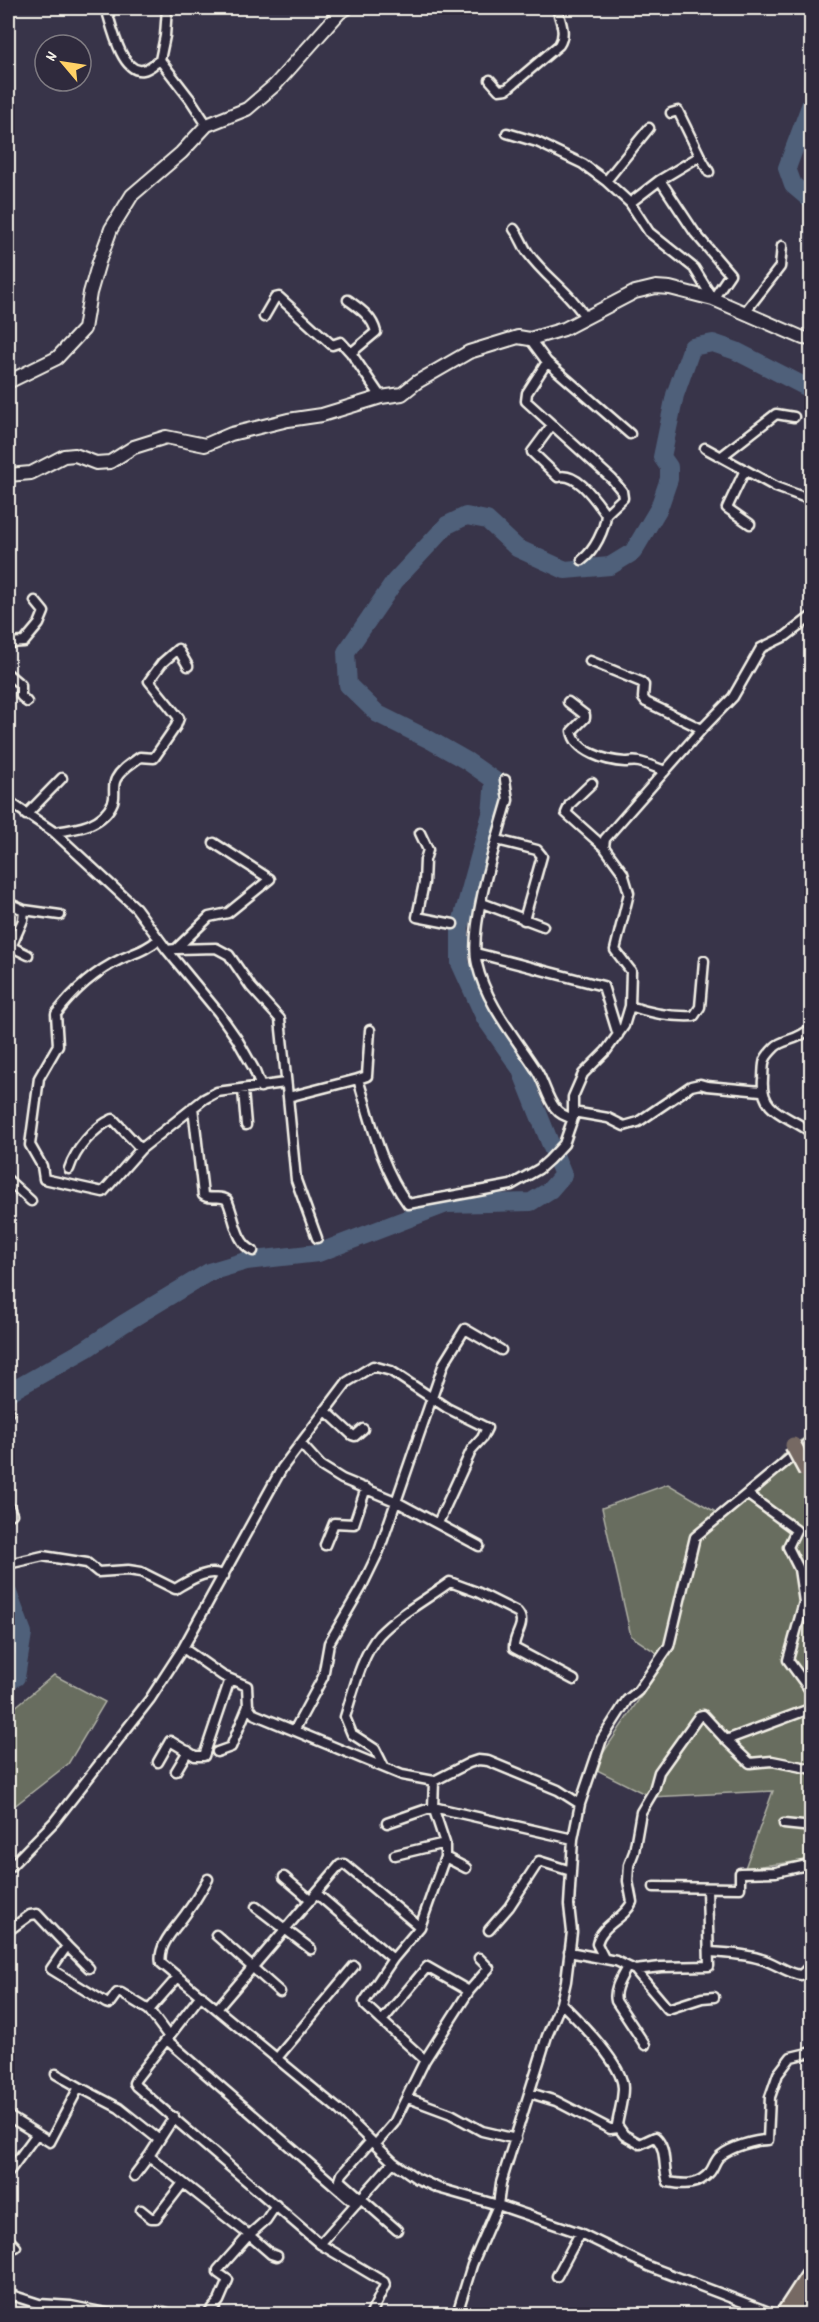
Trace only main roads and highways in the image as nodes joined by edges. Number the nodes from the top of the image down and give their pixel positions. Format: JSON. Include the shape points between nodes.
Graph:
{"nodes":[{"id":1,"x":793,"y":1445,"type":"dead end"},
{"id":2,"x":809,"y":1475,"type":"edge"},
{"id":3,"x":812,"y":2271,"type":"edge"},
{"id":4,"x":812,"y":2296,"type":"edge"},
{"id":5,"x":784,"y":2314,"type":"edge"},
{"id":6,"x":800,"y":2314,"type":"edge"}],
"edges":[{"from":1,"to":2,"type":"highway","bridge":true},
{"from":3,"to":5,"type":"highway"},
{"from":4,"to":6,"type":"highway"}]}
